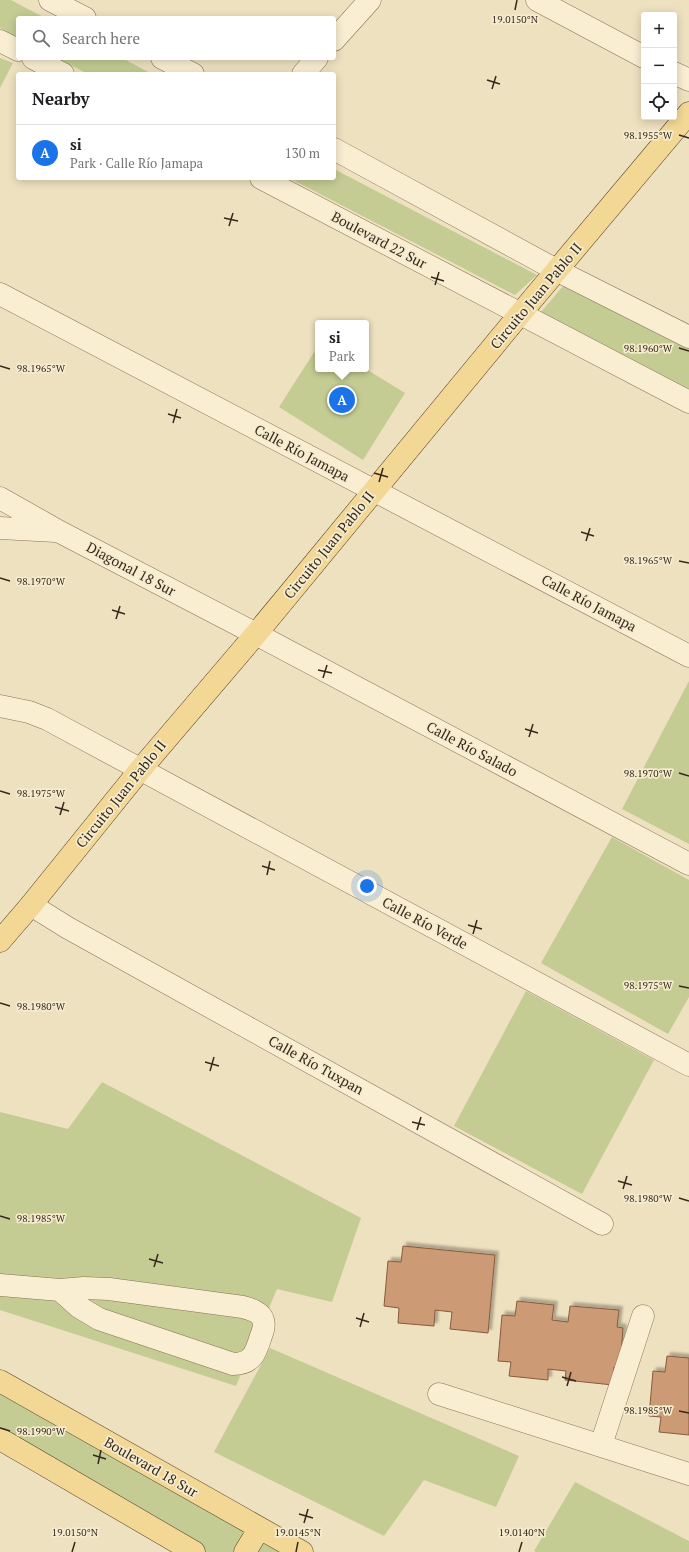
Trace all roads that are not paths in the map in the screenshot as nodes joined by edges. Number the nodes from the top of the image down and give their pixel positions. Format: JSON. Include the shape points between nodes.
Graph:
{"nodes":[{"id":1,"x":50,"y":0,"type":"edge"},
{"id":2,"x":370,"y":0,"type":"edge"},
{"id":3,"x":537,"y":0,"type":"edge"},
{"id":4,"x":81,"y":16,"type":"edge"},
{"id":5,"x":336,"y":38,"type":"edge"},
{"id":6,"x":0,"y":41,"type":"edge"},
{"id":7,"x":16,"y":49,"type":"edge"},
{"id":8,"x":641,"y":55,"type":"edge"},
{"id":9,"x":37,"y":60,"type":"edge"},
{"id":10,"x":166,"y":60,"type":"edge"},
{"id":11,"x":316,"y":60,"type":"edge"},
{"id":12,"x":59,"y":72,"type":"edge"},
{"id":13,"x":189,"y":72,"type":"edge"},
{"id":14,"x":305,"y":72,"type":"edge"},
{"id":15,"x":677,"y":74,"type":"edge"},
{"id":16,"x":689,"y":80,"type":"edge"},
{"id":17,"x":689,"y":113,"type":"edge"},
{"id":18,"x":336,"y":150,"type":"edge"},
{"id":19,"x":265,"y":180,"type":"edge"},
{"id":20,"x":558,"y":271,"type":"junction"},
{"id":21,"x":0,"y":294,"type":"edge"},
{"id":22,"x":520,"y":314,"type":"junction"},
{"id":23,"x":689,"y":337,"type":"edge"},
{"id":24,"x":689,"y":402,"type":"edge"},
{"id":25,"x":374,"y":490,"type":"junction"},
{"id":26,"x":0,"y":498,"type":"edge"},
{"id":27,"x":0,"y":528,"type":"edge"},
{"id":28,"x":60,"y":532,"type":"junction"},
{"id":29,"x":256,"y":634,"type":"junction"},
{"id":30,"x":689,"y":656,"type":"edge"},
{"id":31,"x":0,"y":706,"type":"edge"},
{"id":32,"x":140,"y":770,"type":"junction"},
{"id":33,"x":689,"y":864,"type":"edge"},
{"id":34,"x":31,"y":906,"type":"junction"},
{"id":35,"x":0,"y":941,"type":"edge"},
{"id":36,"x":689,"y":1065,"type":"edge"},
{"id":37,"x":602,"y":1224,"type":"dead end"},
{"id":38,"x":0,"y":1285,"type":"edge"},
{"id":39,"x":60,"y":1290,"type":"junction"},
{"id":40,"x":643,"y":1316,"type":"dead end"},
{"id":41,"x":0,"y":1381,"type":"edge"},
{"id":42,"x":439,"y":1394,"type":"dead end"},
{"id":43,"x":0,"y":1439,"type":"edge"},
{"id":44,"x":601,"y":1445,"type":"junction"},
{"id":45,"x":689,"y":1474,"type":"edge"},
{"id":46,"x":259,"y":1529,"type":"junction"},
{"id":47,"x":194,"y":1552,"type":"edge"},
{"id":48,"x":245,"y":1552,"type":"edge"},
{"id":49,"x":302,"y":1552,"type":"edge"}],
"edges":[{"from":1,"to":4,"type":"street"},
{"from":2,"to":5,"type":"street"},
{"from":3,"to":8,"type":"street"},
{"from":6,"to":7,"type":"street"},
{"from":9,"to":12,"type":"street"},
{"from":10,"to":13,"type":"street"},
{"from":11,"to":14,"type":"street"},
{"from":15,"to":16,"type":"street"},
{"from":17,"to":20,"type":"main road","name":"Circuito Juan Pablo II"},
{"from":18,"to":20,"type":"street"},
{"from":19,"to":22,"type":"street","name":"Boulevard 22 Sur"},
{"from":20,"to":22,"type":"main road","name":"Circuito Juan Pablo II"},
{"from":20,"to":23,"type":"street"},
{"from":21,"to":25,"type":"street","name":"Calle Río Jamapa"},
{"from":22,"to":24,"type":"street","name":"Boulevard 22 Sur"},
{"from":22,"to":25,"type":"main road","name":"Circuito Juan Pablo II"},
{"from":25,"to":29,"type":"main road","name":"Circuito Juan Pablo II"},
{"from":25,"to":30,"type":"street","name":"Calle Río Jamapa"},
{"from":26,"to":28,"type":"street"},
{"from":27,"to":28,"type":"street","name":"Diagonal 18 Sur"},
{"from":28,"to":29,"type":"street","name":"Diagonal 18 Sur"},
{"from":29,"to":32,"type":"main road","name":"Circuito Juan Pablo II"},
{"from":29,"to":33,"type":"street","name":"Calle Río Salado"},
{"from":31,"to":32,"type":"street","name":"Calle Río Verde","via":[[29,712],[46,719]]},
{"from":32,"to":34,"type":"main road","name":"Circuito Juan Pablo II"},
{"from":32,"to":36,"type":"street","name":"Calle Río Verde"},
{"from":34,"to":35,"type":"main road","name":"Circuito Juan Pablo II"},
{"from":34,"to":37,"type":"street","name":"Calle Río Tuxpan"},
{"from":38,"to":39,"type":"street"},
{"from":39,"to":39,"type":"street","via":[[109,1289],[243,1307],[258,1313],[263,1320],[264,1328],[256,1353],[248,1361],[233,1364],[99,1319],[79,1307]]},
{"from":40,"to":44,"type":"street"},
{"from":41,"to":46,"type":"main road","name":"Boulevard 18 Sur"},
{"from":42,"to":44,"type":"street"},
{"from":43,"to":47,"type":"main road"},
{"from":44,"to":45,"type":"street"},
{"from":46,"to":48,"type":"main road"},
{"from":46,"to":49,"type":"main road","name":"Boulevard 18 Sur"}]}
